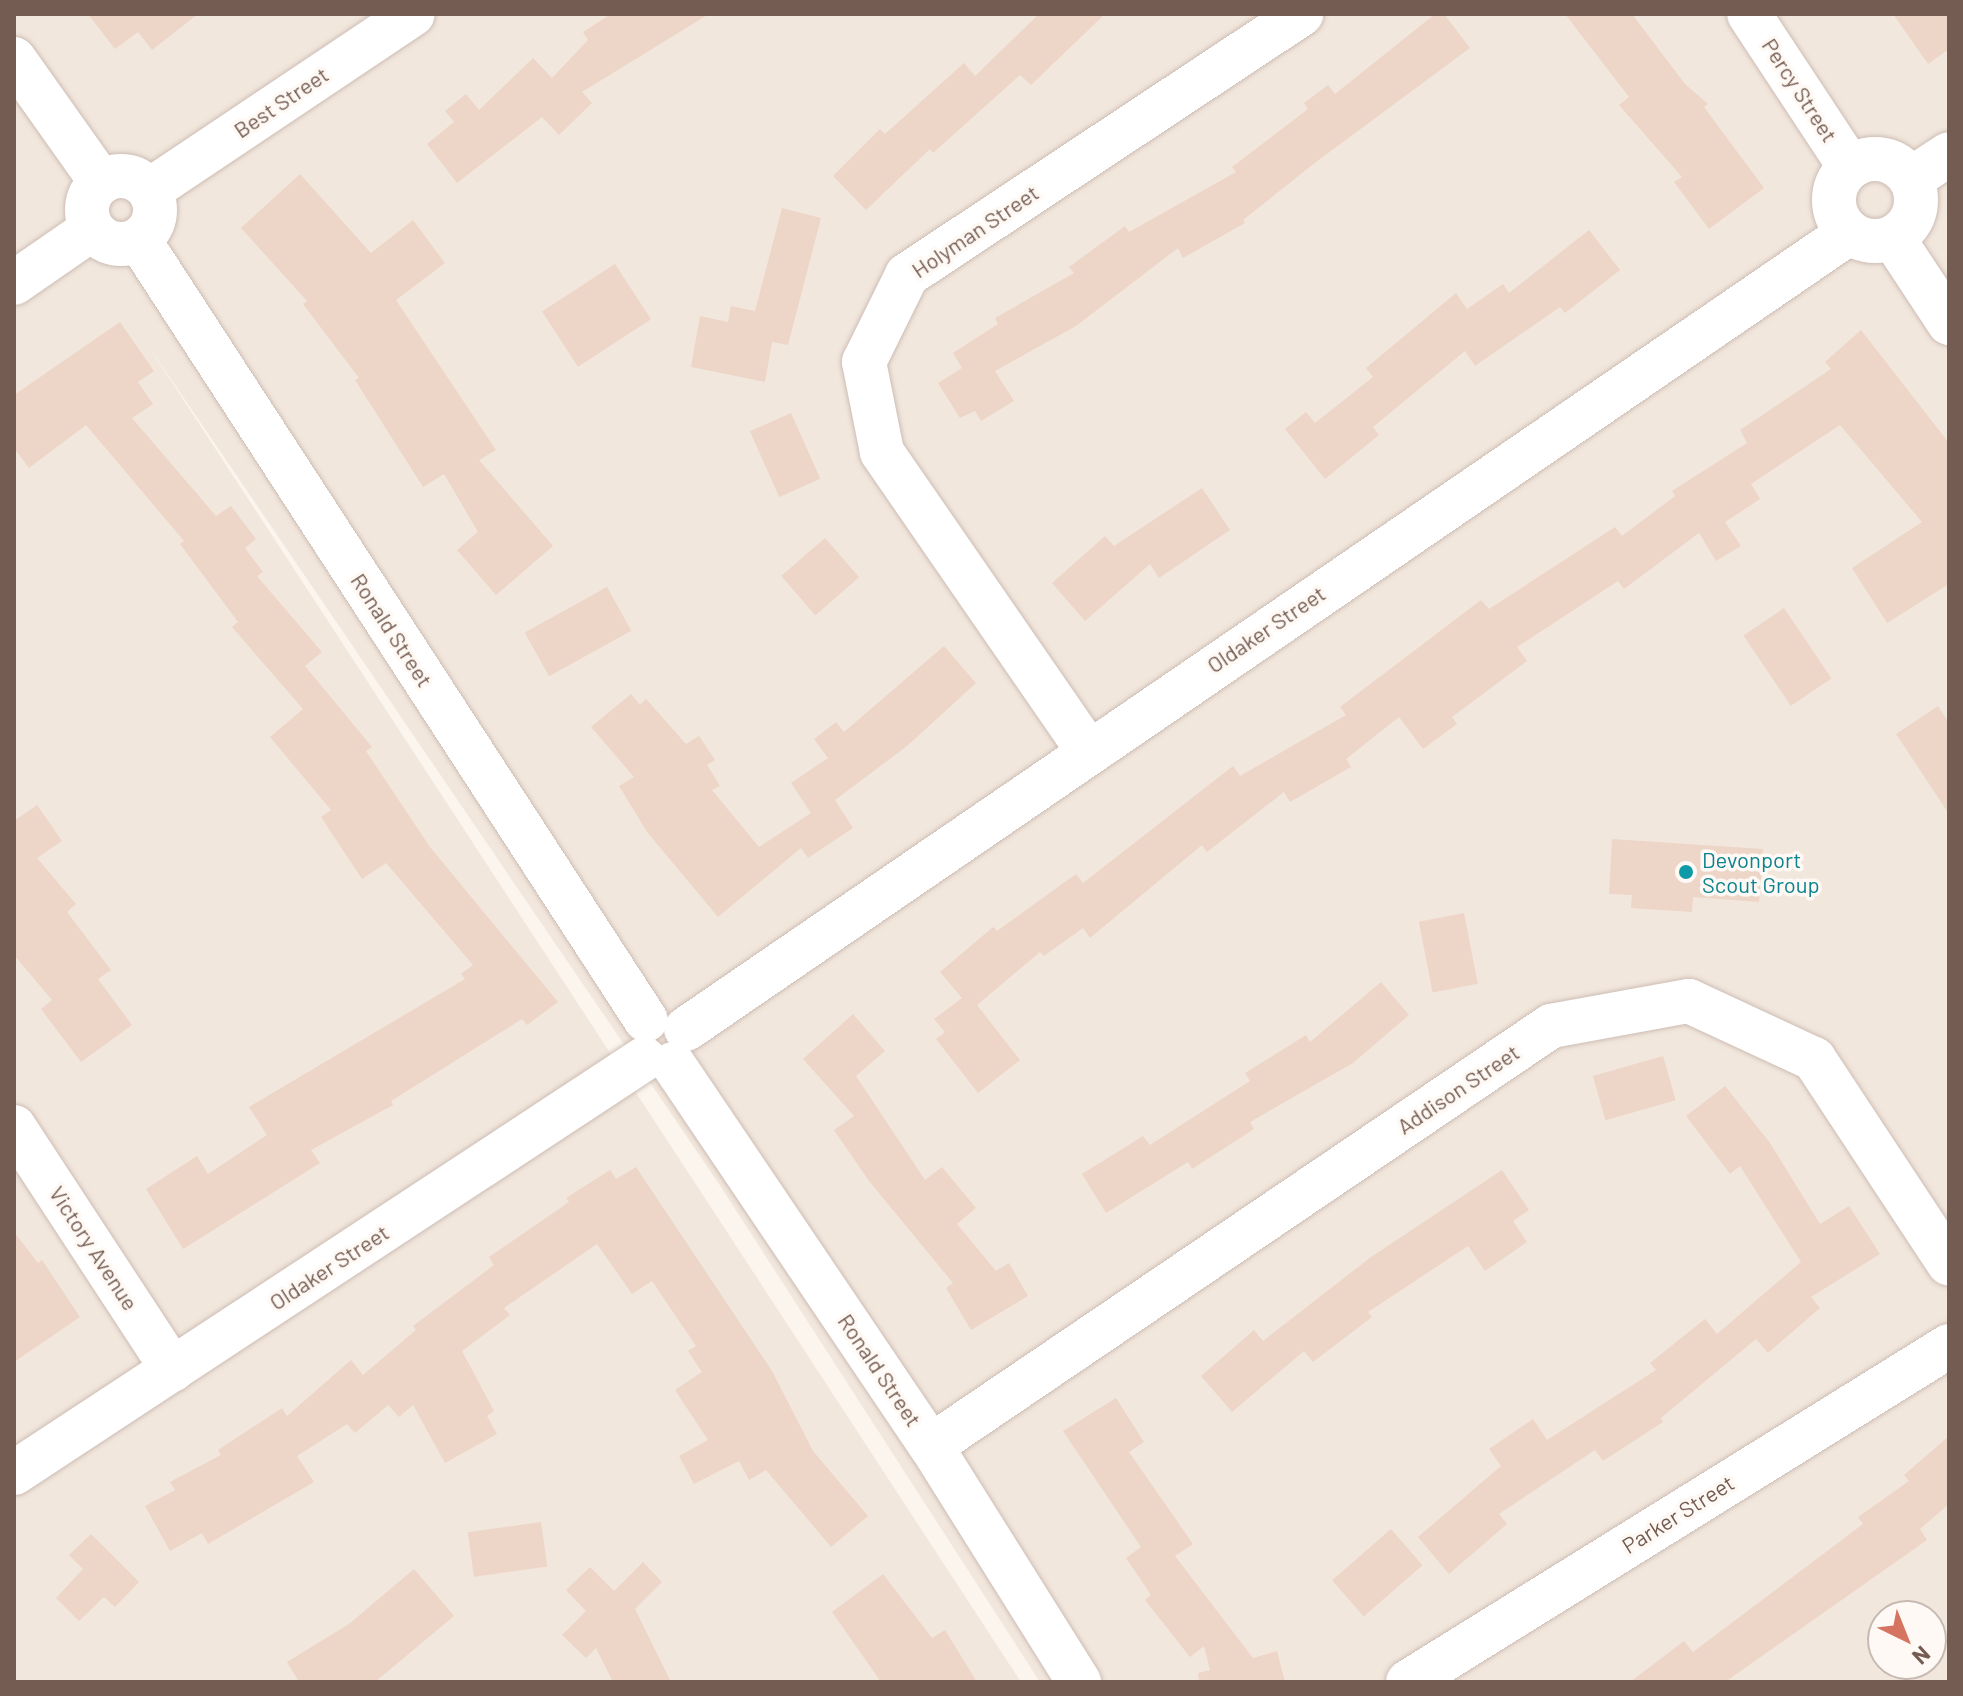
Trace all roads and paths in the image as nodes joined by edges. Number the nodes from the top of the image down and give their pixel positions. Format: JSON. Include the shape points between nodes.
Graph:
{"nodes":[{"id":1,"x":413,"y":14,"type":"edge"},
{"id":2,"x":1301,"y":14,"type":"edge"},
{"id":3,"x":1749,"y":14,"type":"edge"},
{"id":4,"x":14,"y":59,"type":"edge"},
{"id":5,"x":1949,"y":154,"type":"edge"},
{"id":6,"x":1850,"y":167,"type":"junction"},
{"id":7,"x":1911,"y":179,"type":"junction"},
{"id":8,"x":101,"y":182,"type":"junction"},
{"id":9,"x":150,"y":190,"type":"junction"},
{"id":10,"x":92,"y":229,"type":"junction"},
{"id":11,"x":1849,"y":233,"type":"junction"},
{"id":12,"x":1893,"y":238,"type":"junction"},
{"id":13,"x":139,"y":240,"type":"junction"},
{"id":14,"x":14,"y":283,"type":"edge"},
{"id":15,"x":1949,"y":323,"type":"edge"},
{"id":16,"x":1088,"y":751,"type":"junction"},
{"id":17,"x":662,"y":1043,"type":"junction"},
{"id":18,"x":14,"y":1127,"type":"edge"},
{"id":19,"x":1949,"y":1264,"type":"edge"},
{"id":20,"x":1949,"y":1346,"type":"edge"},
{"id":21,"x":173,"y":1370,"type":"junction"},
{"id":22,"x":931,"y":1446,"type":"junction"},
{"id":23,"x":14,"y":1473,"type":"edge"},
{"id":24,"x":1079,"y":1682,"type":"edge"},
{"id":25,"x":1408,"y":1682,"type":"edge"}],
"edges":[{"from":1,"to":9,"type":"street","name":"Best Street"},
{"from":2,"to":16,"type":"street","name":"Holyman Street","via":[[907,275],[864,362],[882,452]]},
{"from":3,"to":6,"type":"street","name":"Percy Street"},
{"from":4,"to":8,"type":"street"},
{"from":5,"to":7,"type":"street"},
{"from":6,"to":7,"type":"street","via":[[1885,160]]},
{"from":6,"to":11,"type":"street","via":[[1835,188],[1834,202]]},
{"from":7,"to":12,"type":"street","via":[[1916,192],[1913,219]]},
{"from":8,"to":9,"type":"street","via":[[127,176]]},
{"from":8,"to":10,"type":"street","via":[[86,209]]},
{"from":9,"to":13,"type":"street","via":[[156,212]]},
{"from":10,"to":13,"type":"street","via":[[114,244]]},
{"from":10,"to":14,"type":"street"},
{"from":11,"to":12,"type":"street","via":[[1867,241]]},
{"from":11,"to":16,"type":"street","name":"Oldaker Street"},
{"from":12,"to":15,"type":"street"},
{"from":13,"to":17,"type":"street","name":"Ronald Street"},
{"from":16,"to":17,"type":"street","name":"Oldaker Street"},
{"from":17,"to":21,"type":"street","name":"Oldaker Street"},
{"from":17,"to":22,"type":"street","name":"Ronald Street"},
{"from":18,"to":21,"type":"street","name":"Victory Avenue"},
{"from":19,"to":22,"type":"street","name":"Addison Street","via":[[1814,1059],[1689,1001],[1551,1026]]},
{"from":20,"to":25,"type":"street","name":"Parker Street"},
{"from":21,"to":23,"type":"street","name":"Oldaker Street"},
{"from":22,"to":24,"type":"street","name":"Ronald Street"}]}
